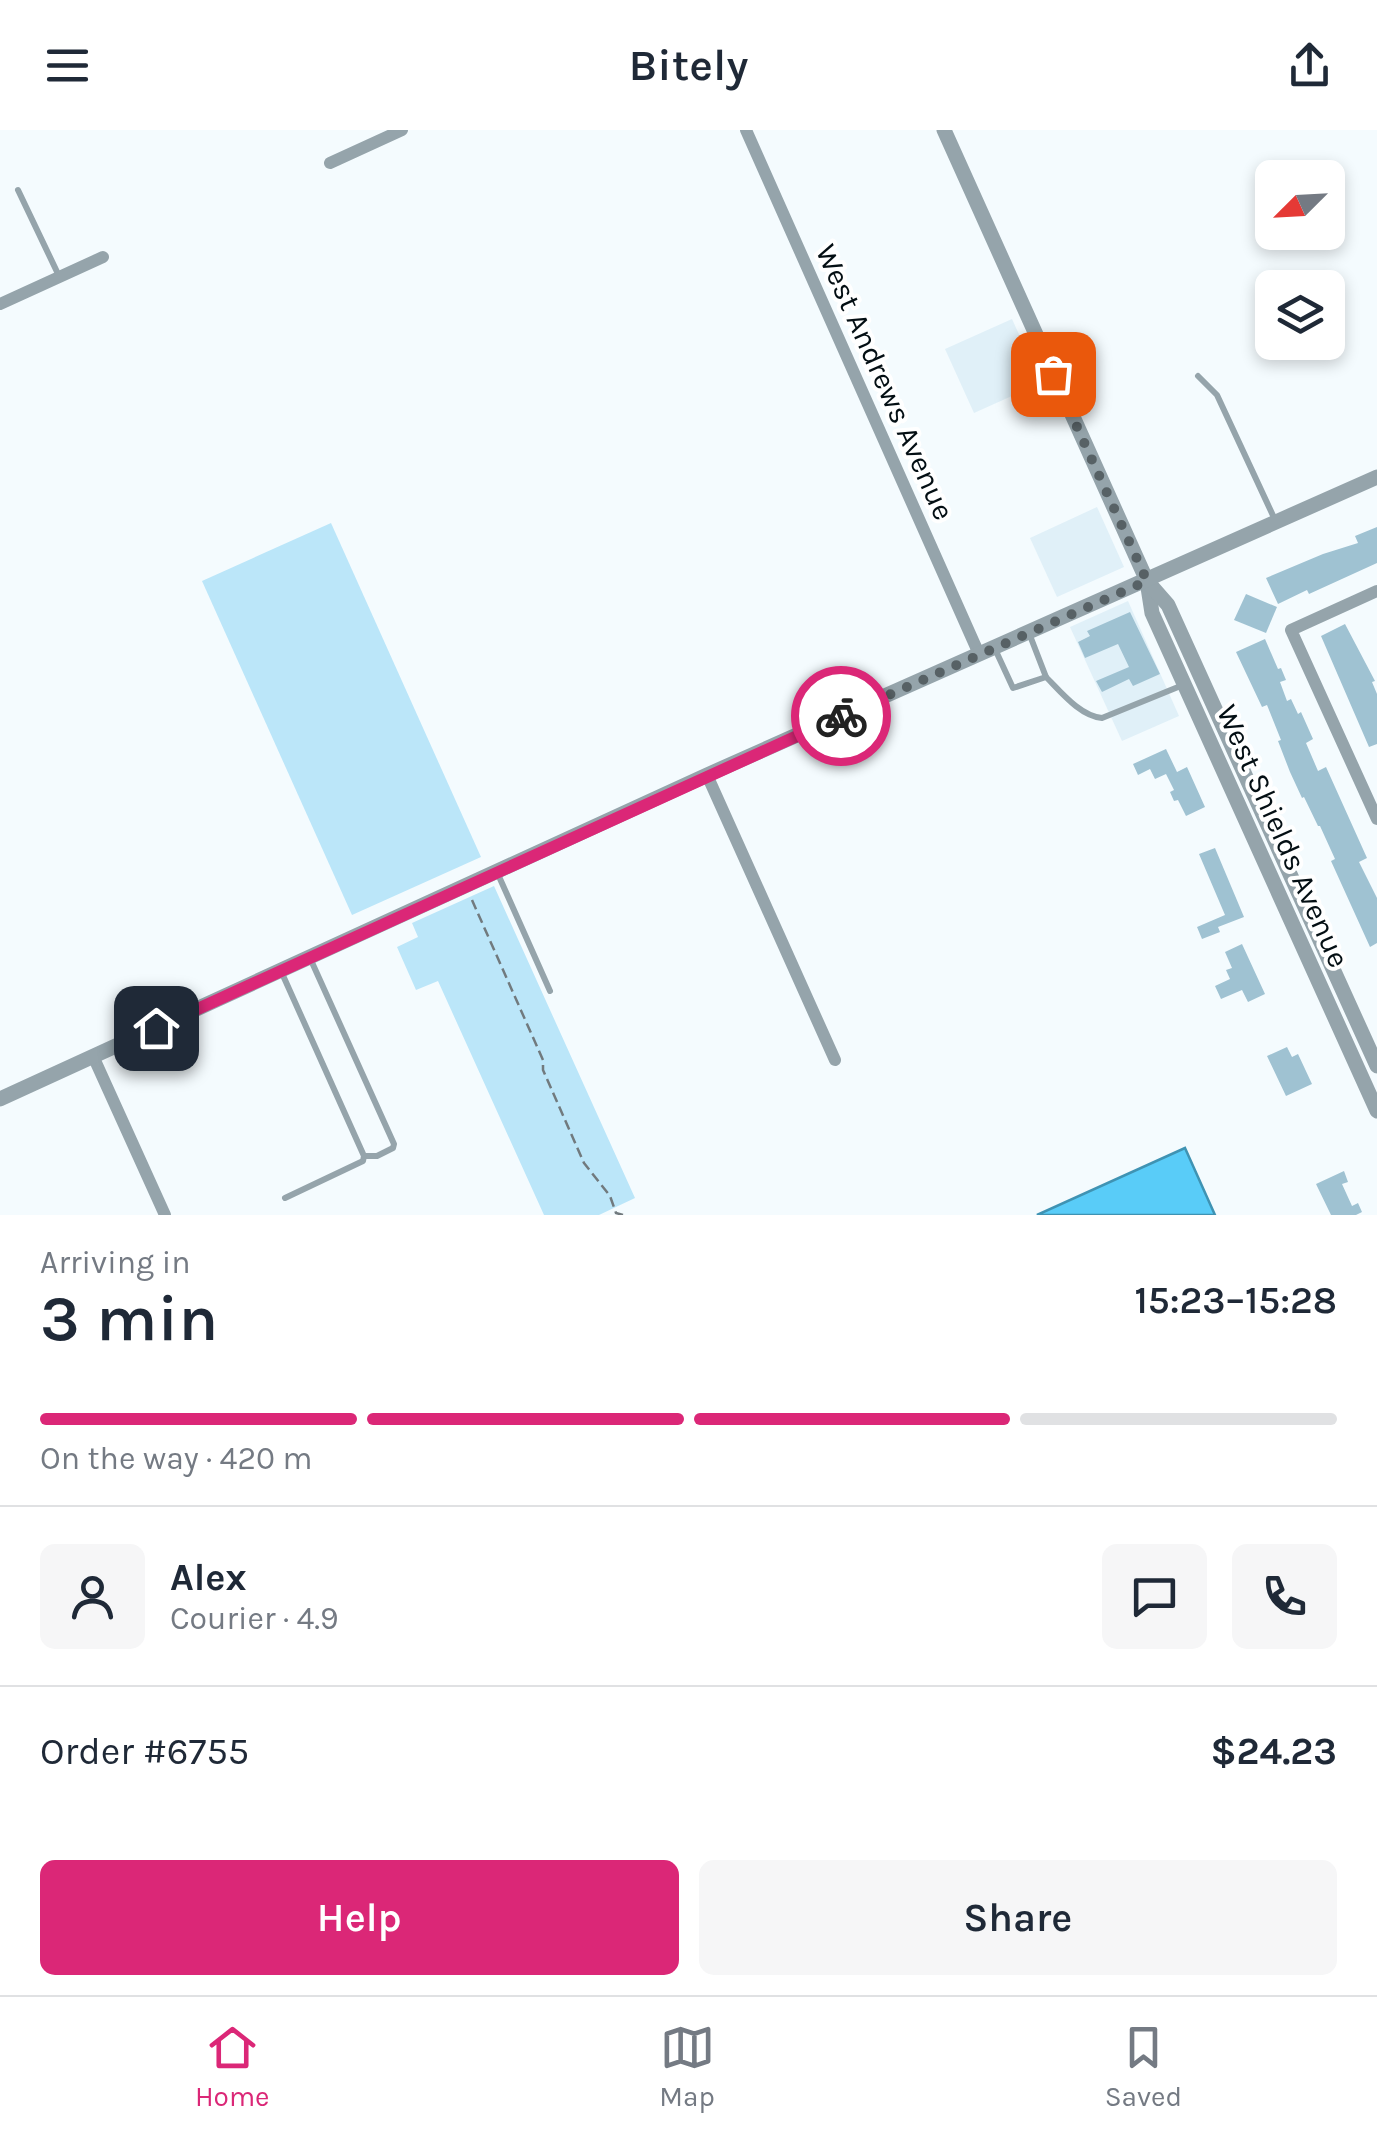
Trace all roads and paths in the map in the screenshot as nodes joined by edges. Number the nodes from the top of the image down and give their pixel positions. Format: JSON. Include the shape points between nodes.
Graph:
{"nodes":[{"id":1,"x":402,"y":130,"type":"edge"},
{"id":2,"x":746,"y":130,"type":"edge"},
{"id":3,"x":944,"y":130,"type":"edge"},
{"id":4,"x":330,"y":162,"type":"dead end"},
{"id":5,"x":18,"y":190,"type":"dead end"},
{"id":6,"x":103,"y":257,"type":"dead end"},
{"id":7,"x":59,"y":278,"type":"junction"},
{"id":8,"x":0,"y":304,"type":"edge"},
{"id":9,"x":1198,"y":376,"type":"dead end"},
{"id":10,"x":1377,"y":477,"type":"edge"},
{"id":11,"x":1277,"y":523,"type":"junction"},
{"id":12,"x":1147,"y":581,"type":"junction"},
{"id":13,"x":1377,"y":590,"type":"edge"},
{"id":14,"x":1029,"y":632,"type":"junction"},
{"id":15,"x":987,"y":651,"type":"junction"},
{"id":16,"x":1046,"y":676,"type":"junction"},
{"id":17,"x":1184,"y":684,"type":"junction"},
{"id":18,"x":707,"y":775,"type":"junction"},
{"id":19,"x":1377,"y":819,"type":"edge"},
{"id":20,"x":496,"y":871,"type":"junction"},
{"id":21,"x":466,"y":885,"type":"junction"},
{"id":22,"x":309,"y":957,"type":"junction"},
{"id":23,"x":281,"y":970,"type":"junction"},
{"id":24,"x":550,"y":991,"type":"dead end"},
{"id":25,"x":93,"y":1056,"type":"junction"},
{"id":26,"x":836,"y":1060,"type":"dead end"},
{"id":27,"x":1377,"y":1066,"type":"edge"},
{"id":28,"x":0,"y":1098,"type":"edge"},
{"id":29,"x":1377,"y":1111,"type":"edge"},
{"id":30,"x":364,"y":1156,"type":"junction"},
{"id":31,"x":285,"y":1198,"type":"dead end"},
{"id":32,"x":165,"y":1215,"type":"edge"},
{"id":33,"x":623,"y":1215,"type":"edge"}],
"edges":[{"from":1,"to":4,"type":"street"},
{"from":2,"to":15,"type":"street","name":"West Andrews Avenue"},
{"from":3,"to":12,"type":"street","name":"West Shields Avenue"},
{"from":5,"to":7,"type":"lane"},
{"from":6,"to":7,"type":"street"},
{"from":7,"to":8,"type":"street"},
{"from":9,"to":11,"type":"lane","via":[[1217,395]]},
{"from":10,"to":11,"type":"street"},
{"from":11,"to":12,"type":"street"},
{"from":12,"to":14,"type":"street"},
{"from":12,"to":17,"type":"street","name":"West Shields Avenue","via":[[1152,613]]},
{"from":12,"to":27,"type":"street","name":"West Shields Avenue","via":[[1168,605]]},
{"from":13,"to":19,"type":"street","via":[[1291,630]]},
{"from":14,"to":15,"type":"street"},
{"from":14,"to":16,"type":"lane"},
{"from":15,"to":16,"type":"lane","via":[[1013,688]]},
{"from":15,"to":18,"type":"street"},
{"from":16,"to":17,"type":"lane","via":[[1095,719]]},
{"from":17,"to":29,"type":"street","name":"West Shields Avenue"},
{"from":18,"to":20,"type":"street"},
{"from":18,"to":26,"type":"street"},
{"from":20,"to":21,"type":"street"},
{"from":20,"to":24,"type":"lane"},
{"from":21,"to":22,"type":"street"},
{"from":21,"to":33,"type":"path","via":[[584,1162]]},
{"from":22,"to":23,"type":"street"},
{"from":22,"to":30,"type":"lane","via":[[394,1144]]},
{"from":23,"to":25,"type":"street"},
{"from":23,"to":30,"type":"lane"},
{"from":25,"to":28,"type":"street"},
{"from":25,"to":32,"type":"street"},
{"from":30,"to":31,"type":"lane"}]}
